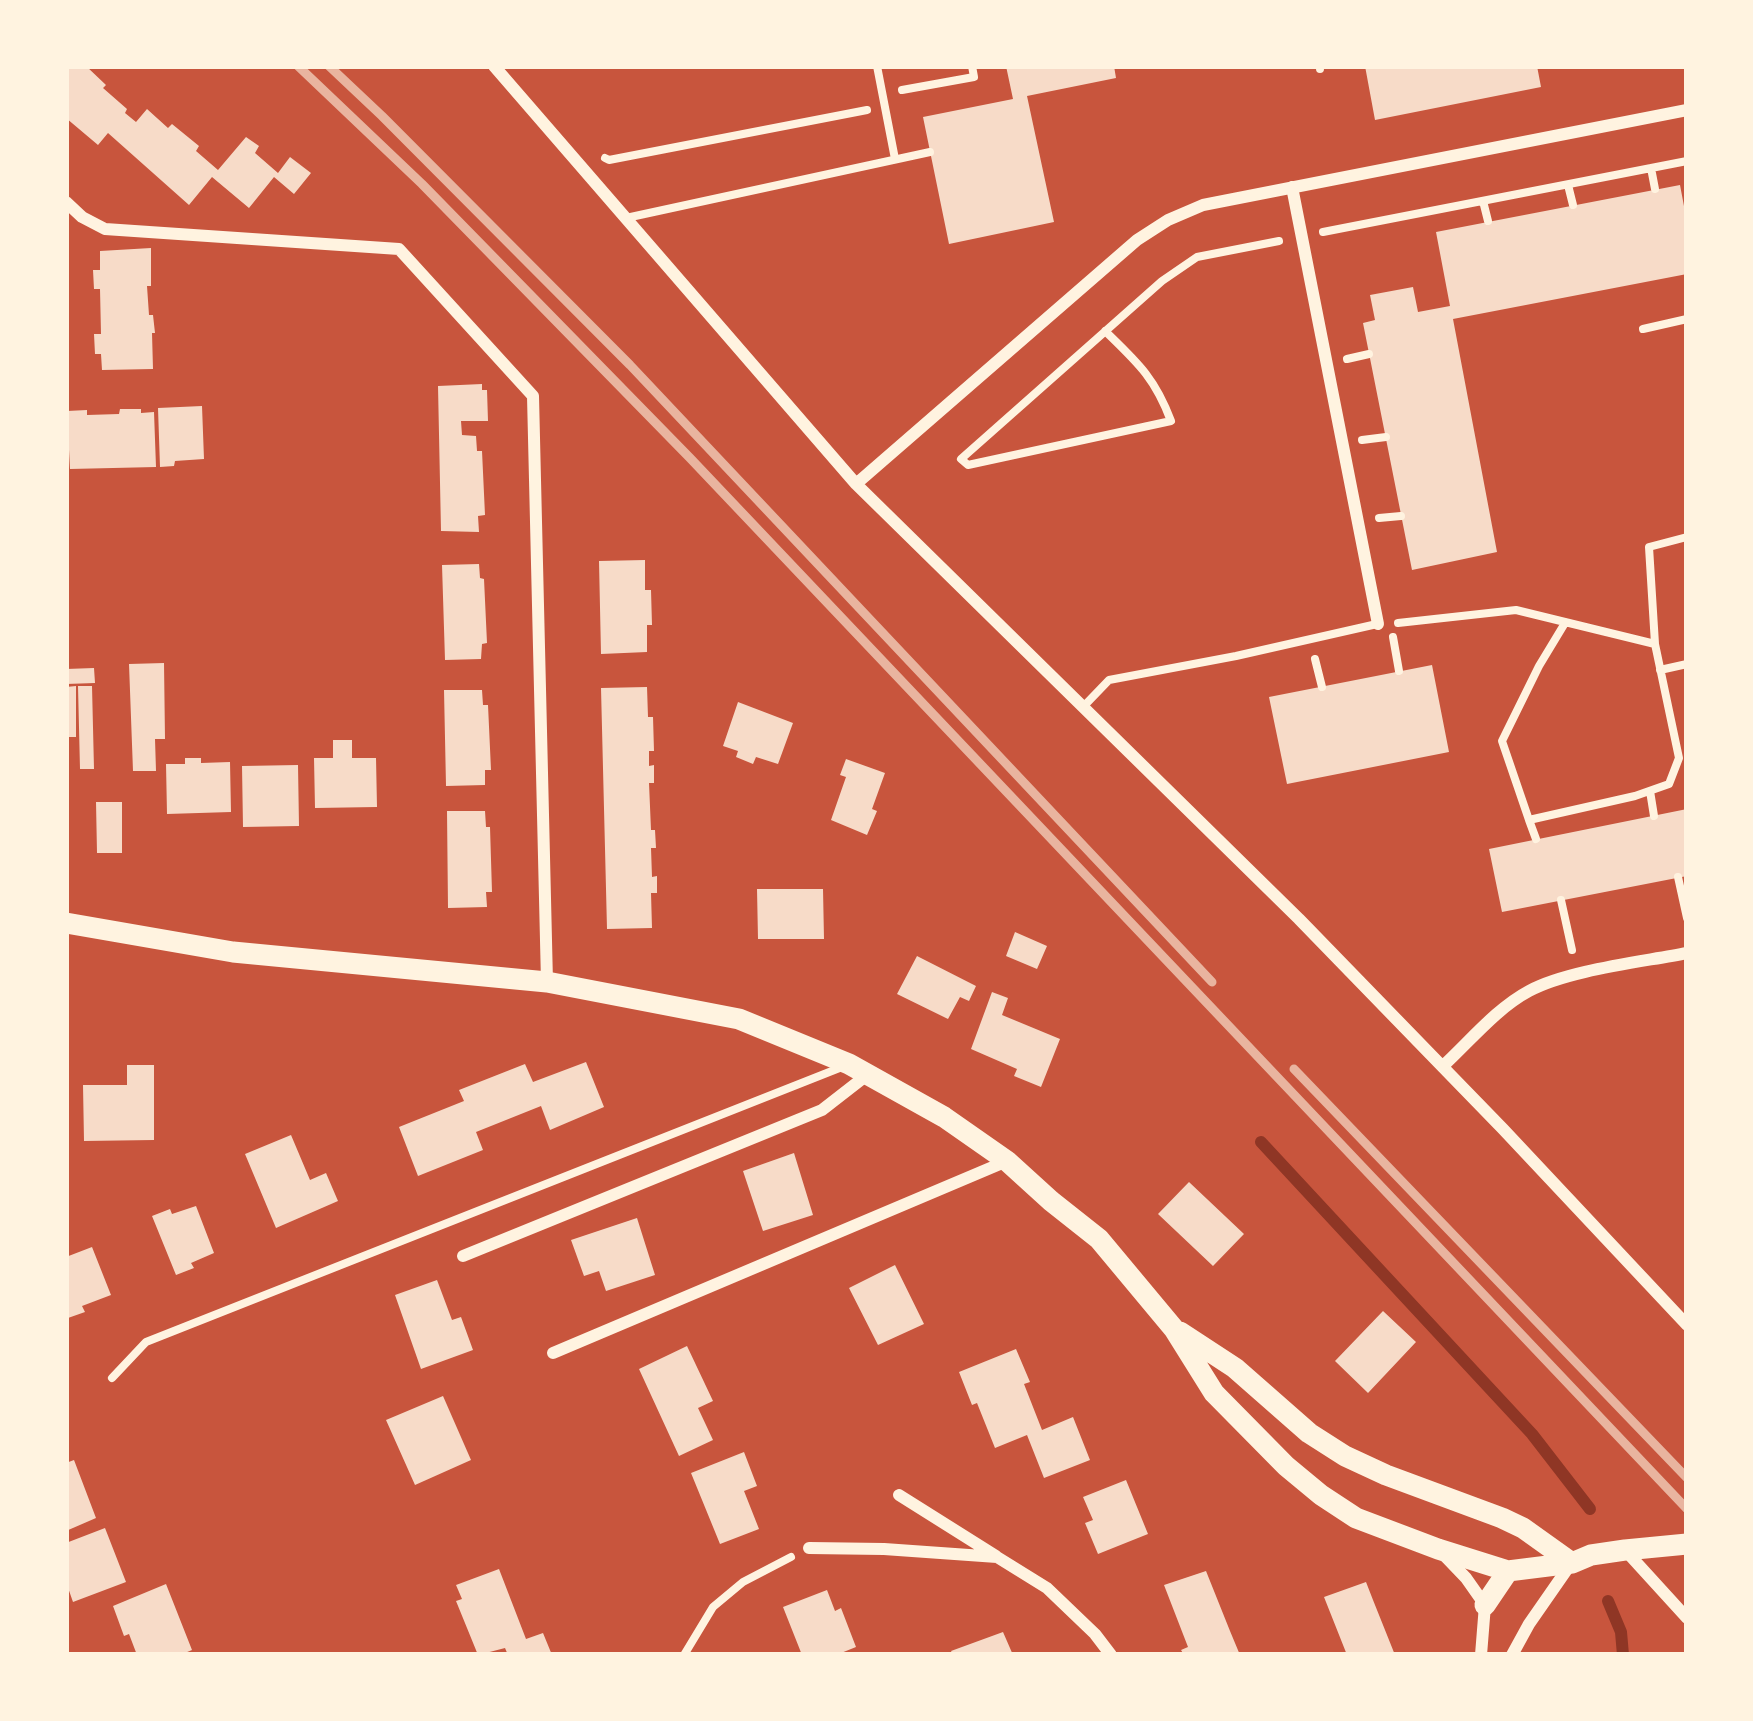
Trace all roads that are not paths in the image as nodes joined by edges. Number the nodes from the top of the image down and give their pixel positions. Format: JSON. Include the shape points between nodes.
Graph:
{"nodes":[{"id":1,"x":494,"y":66,"type":"edge"},
{"id":2,"x":877,"y":66,"type":"edge"},
{"id":3,"x":1687,"y":110,"type":"edge"},
{"id":4,"x":930,"y":152,"type":"dead end"},
{"id":5,"x":895,"y":159,"type":"junction"},
{"id":6,"x":1292,"y":187,"type":"junction"},
{"id":7,"x":66,"y":202,"type":"edge"},
{"id":8,"x":625,"y":219,"type":"junction"},
{"id":9,"x":1687,"y":320,"type":"edge"},
{"id":10,"x":1643,"y":329,"type":"dead end"},
{"id":11,"x":856,"y":484,"type":"junction"},
{"id":12,"x":1378,"y":624,"type":"joint"},
{"id":13,"x":1083,"y":707,"type":"junction"},
{"id":14,"x":66,"y":923,"type":"edge"},
{"id":15,"x":1687,"y":953,"type":"edge"},
{"id":16,"x":547,"y":982,"type":"junction"},
{"id":17,"x":1443,"y":1066,"type":"junction"},
{"id":18,"x":858,"y":1069,"type":"junction"},
{"id":19,"x":1007,"y":1161,"type":"junction"},
{"id":20,"x":464,"y":1256,"type":"dead end"},
{"id":21,"x":1687,"y":1325,"type":"edge"},
{"id":22,"x":1174,"y":1329,"type":"junction"},
{"id":23,"x":553,"y":1353,"type":"dead end"},
{"id":24,"x":112,"y":1378,"type":"dead end"},
{"id":25,"x":899,"y":1495,"type":"dead end"},
{"id":26,"x":1687,"y":1544,"type":"edge"},
{"id":27,"x":809,"y":1549,"type":"road end"},
{"id":28,"x":1438,"y":1549,"type":"junction"},
{"id":29,"x":1625,"y":1550,"type":"junction"},
{"id":30,"x":997,"y":1557,"type":"junction"},
{"id":31,"x":1572,"y":1563,"type":"junction"},
{"id":32,"x":1508,"y":1571,"type":"junction"},
{"id":33,"x":1485,"y":1605,"type":"junction"},
{"id":34,"x":1687,"y":1618,"type":"edge"},
{"id":35,"x":1111,"y":1655,"type":"edge"},
{"id":36,"x":1481,"y":1655,"type":"edge"},
{"id":37,"x":1512,"y":1655,"type":"edge"}],
"edges":[{"from":1,"to":8,"type":"street"},
{"from":2,"to":5,"type":"lane"},
{"from":3,"to":6,"type":"street"},
{"from":4,"to":5,"type":"lane"},
{"from":5,"to":8,"type":"lane"},
{"from":6,"to":11,"type":"street","via":[[1203,205],[1137,240]]},
{"from":6,"to":12,"type":"street"},
{"from":7,"to":16,"type":"street","via":[[105,229],[399,248],[532,396]]},
{"from":8,"to":11,"type":"street"},
{"from":9,"to":10,"type":"lane"},
{"from":11,"to":13,"type":"street"},
{"from":12,"to":13,"type":"lane","via":[[1108,680]]},
{"from":13,"to":17,"type":"street"},
{"from":14,"to":16,"type":"street","via":[[233,952]]},
{"from":15,"to":17,"type":"street","via":[[1528,991]]},
{"from":16,"to":18,"type":"street","via":[[739,1019]]},
{"from":17,"to":21,"type":"street"},
{"from":18,"to":19,"type":"street"},
{"from":18,"to":20,"type":"street","via":[[822,1110]]},
{"from":18,"to":24,"type":"lane","via":[[146,1342]]},
{"from":19,"to":22,"type":"street","via":[[1099,1239]]},
{"from":19,"to":23,"type":"street"},
{"from":22,"to":28,"type":"street","via":[[1214,1393],[1286,1466],[1356,1518]]},
{"from":22,"to":31,"type":"street","via":[[1346,1456],[1502,1518]]},
{"from":25,"to":30,"type":"street"},
{"from":26,"to":29,"type":"street"},
{"from":27,"to":30,"type":"street"},
{"from":28,"to":32,"type":"street"},
{"from":28,"to":33,"type":"street"},
{"from":29,"to":31,"type":"street"},
{"from":29,"to":34,"type":"street"},
{"from":30,"to":35,"type":"street","via":[[1046,1588]]},
{"from":31,"to":32,"type":"street"},
{"from":31,"to":37,"type":"street"},
{"from":32,"to":33,"type":"street"},
{"from":33,"to":36,"type":"street"}]}
